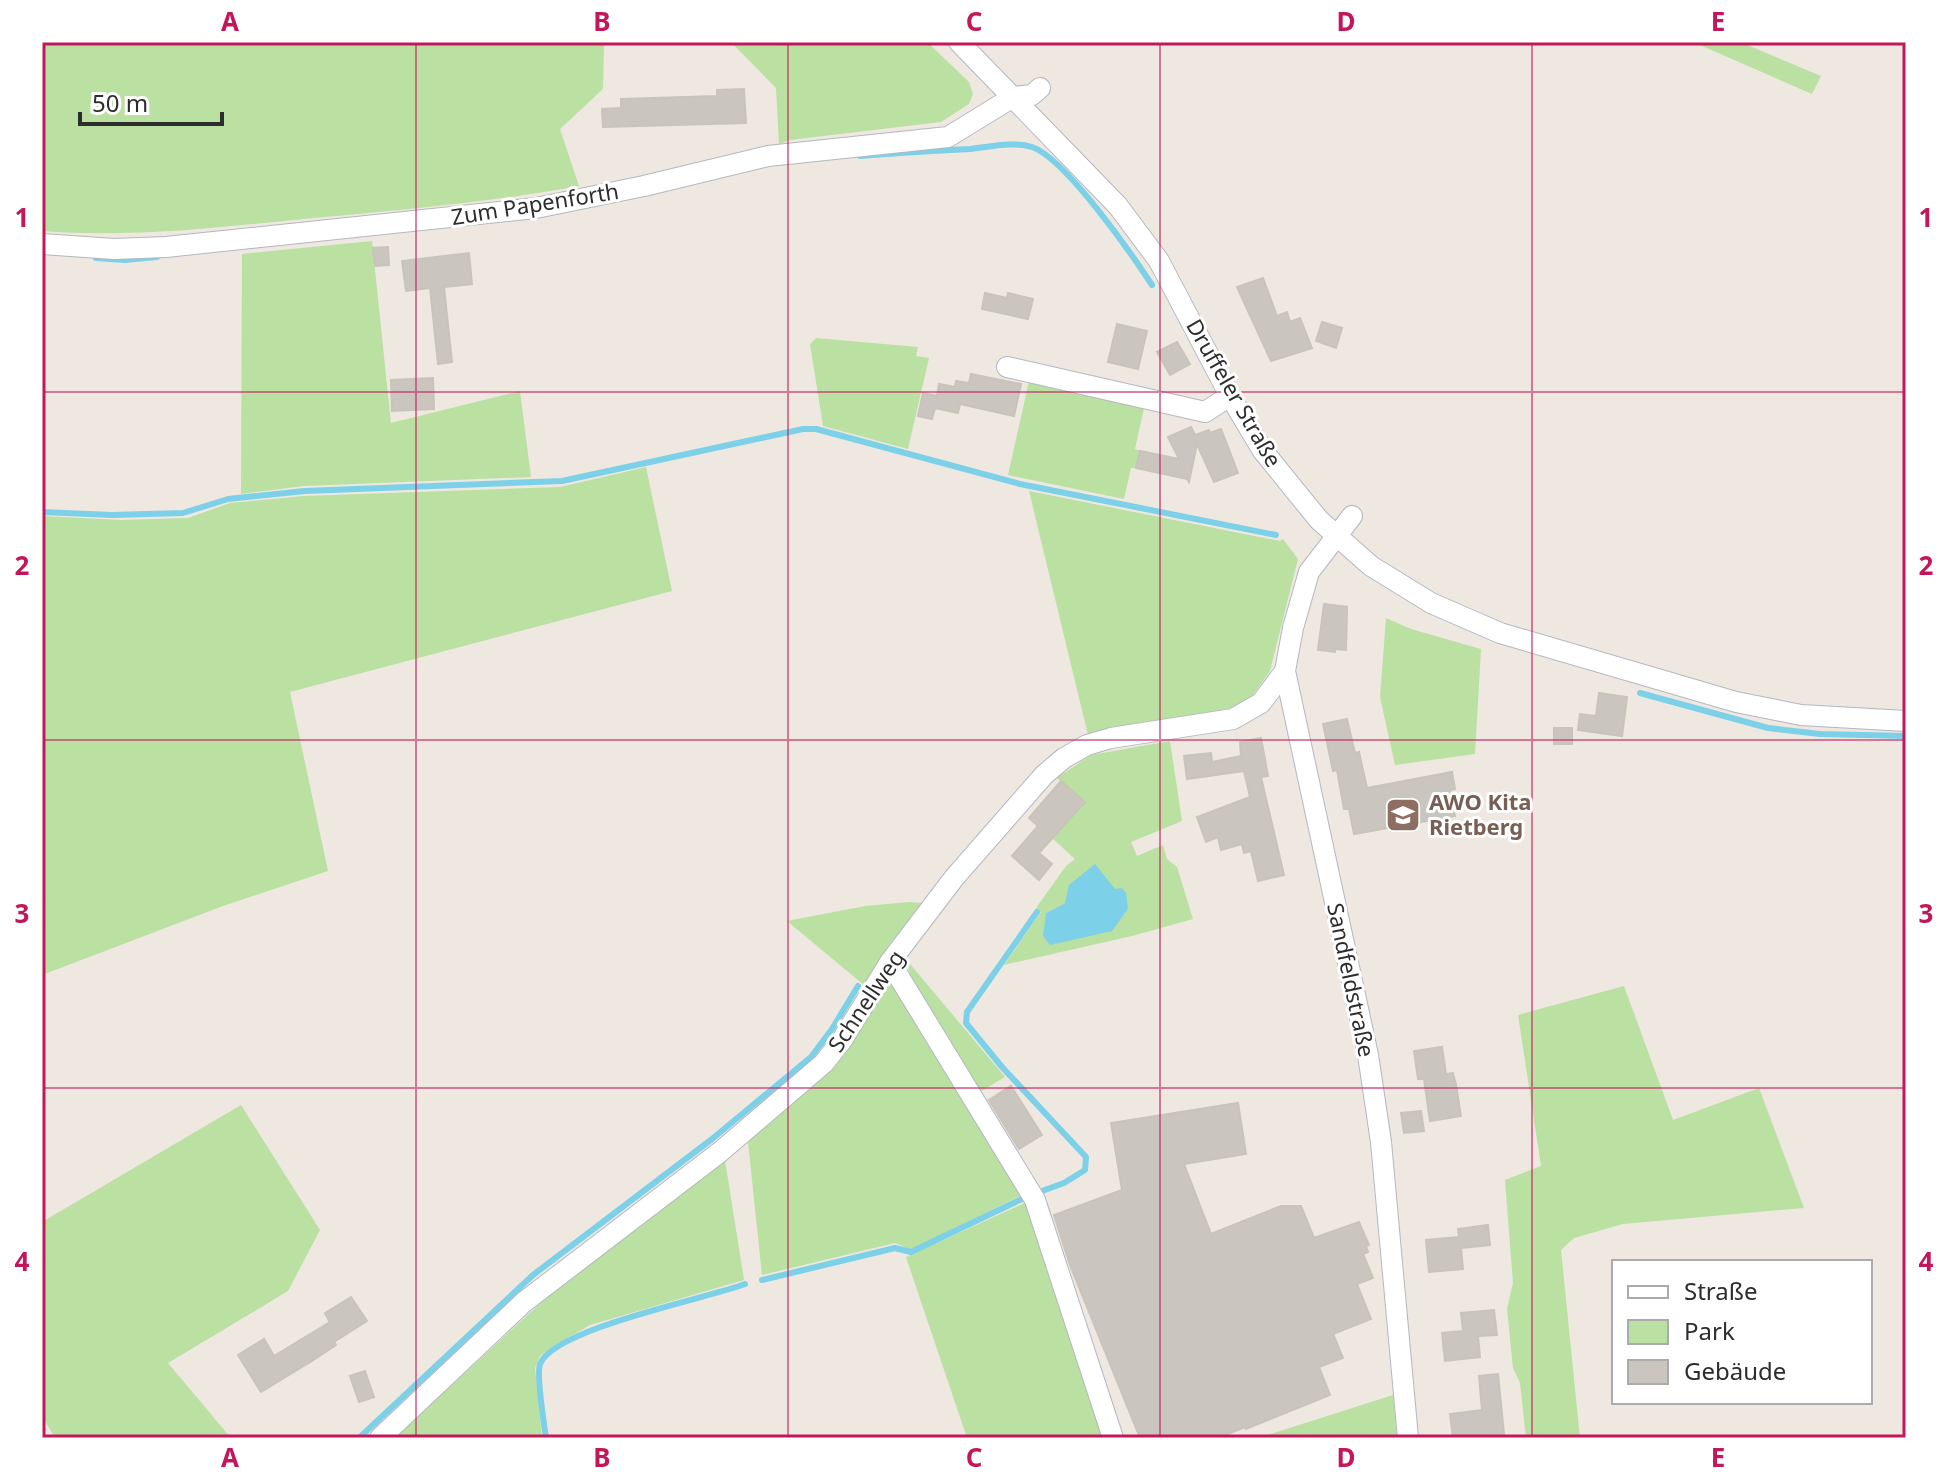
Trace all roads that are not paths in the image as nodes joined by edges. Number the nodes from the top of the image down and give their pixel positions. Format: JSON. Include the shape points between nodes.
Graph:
{"nodes":[{"id":1,"x":959,"y":42,"type":"edge"},
{"id":2,"x":1040,"y":88,"type":"dead end"},
{"id":3,"x":1013,"y":97,"type":"junction"},
{"id":4,"x":42,"y":244,"type":"edge"},
{"id":5,"x":1007,"y":367,"type":"dead end"},
{"id":6,"x":1230,"y":396,"type":"junction"},
{"id":7,"x":1352,"y":516,"type":"dead end"},
{"id":8,"x":1336,"y":537,"type":"junction"},
{"id":9,"x":1285,"y":671,"type":"junction"},
{"id":10,"x":1906,"y":721,"type":"edge"},
{"id":11,"x":890,"y":962,"type":"junction"},
{"id":12,"x":380,"y":1438,"type":"edge"},
{"id":13,"x":1113,"y":1438,"type":"edge"},
{"id":14,"x":1408,"y":1438,"type":"edge"}],
"edges":[{"from":1,"to":3,"type":"street","name":"Druffeler Straße"},
{"from":2,"to":3,"type":"street","name":"Zum Papenforth","via":[[1032,95]]},
{"from":3,"to":4,"type":"street","name":"Zum Papenforth","via":[[948,137],[768,156],[536,208],[166,247]]},
{"from":3,"to":6,"type":"street","name":"Druffeler Straße","via":[[1118,206],[1159,261]]},
{"from":5,"to":6,"type":"street","via":[[1205,412]]},
{"from":6,"to":8,"type":"street","name":"Druffeler Straße","via":[[1296,495]]},
{"from":7,"to":8,"type":"street","name":"Sandfeldstraße"},
{"from":8,"to":9,"type":"street","name":"Sandfeldstraße","via":[[1309,572]]},
{"from":8,"to":10,"type":"street","name":"Druffeler Straße","via":[[1421,597],[1500,633],[1768,710]]},
{"from":9,"to":11,"type":"street","name":"Schnellweg","via":[[1261,703],[1233,719],[1111,738],[1064,758],[954,878]]},
{"from":9,"to":14,"type":"street","name":"Sandfeldstraße","via":[[1370,1069]]},
{"from":11,"to":12,"type":"street","name":"Schnellweg","via":[[824,1063],[720,1152],[524,1302]]},
{"from":11,"to":13,"type":"street","via":[[1035,1200]]}]}
